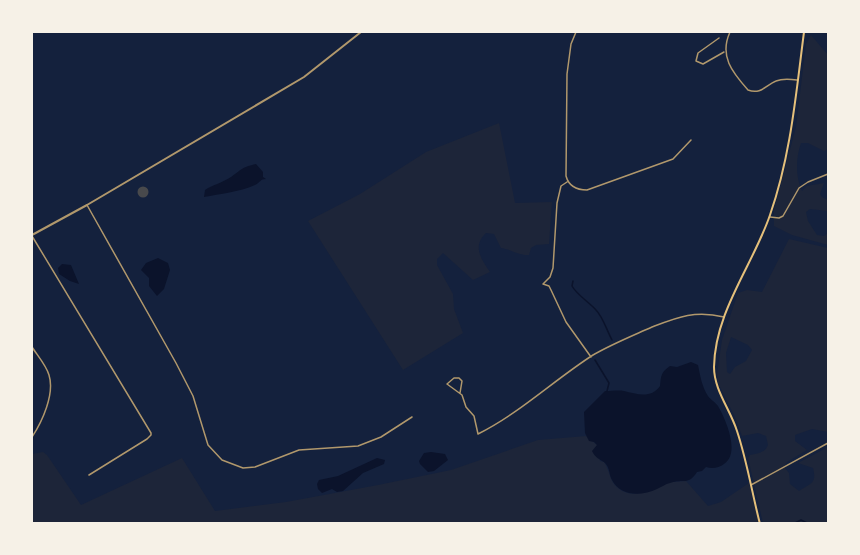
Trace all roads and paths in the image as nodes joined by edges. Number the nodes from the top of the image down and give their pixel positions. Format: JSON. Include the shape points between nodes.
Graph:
{"nodes":[{"id":1,"x":361,"y":32,"type":"edge"},
{"id":2,"x":576,"y":32,"type":"edge"},
{"id":3,"x":730,"y":32,"type":"edge"},
{"id":4,"x":804,"y":32,"type":"edge"},
{"id":5,"x":719,"y":38,"type":"dead end"},
{"id":6,"x":725,"y":52,"type":"junction"},
{"id":7,"x":798,"y":80,"type":"junction"},
{"id":8,"x":691,"y":140,"type":"dead end"},
{"id":9,"x":828,"y":174,"type":"edge"},
{"id":10,"x":567,"y":181,"type":"junction"},
{"id":11,"x":87,"y":205,"type":"junction"},
{"id":12,"x":770,"y":217,"type":"junction"},
{"id":13,"x":32,"y":235,"type":"edge"},
{"id":14,"x":724,"y":317,"type":"junction"},
{"id":15,"x":32,"y":347,"type":"edge"},
{"id":16,"x":591,"y":357,"type":"junction"},
{"id":17,"x":460,"y":393,"type":"junction"},
{"id":18,"x":412,"y":417,"type":"dead end"},
{"id":19,"x":32,"y":437,"type":"edge"},
{"id":20,"x":828,"y":443,"type":"edge"},
{"id":21,"x":89,"y":475,"type":"dead end"},
{"id":22,"x":751,"y":486,"type":"junction"},
{"id":23,"x":760,"y":524,"type":"edge"}],
"edges":[{"from":1,"to":11,"type":"street","via":[[304,77]]},
{"from":2,"to":10,"type":"street","via":[[567,74]]},
{"from":3,"to":6,"type":"street"},
{"from":4,"to":7,"type":"main road"},
{"from":5,"to":6,"type":"street","via":[[698,53],[696,61],[703,64]]},
{"from":6,"to":7,"type":"street","via":[[731,70],[750,91],[759,91],[781,79]]},
{"from":7,"to":12,"type":"main road","via":[[785,160]]},
{"from":8,"to":10,"type":"street","via":[[673,159],[587,190],[577,190]]},
{"from":9,"to":12,"type":"street","via":[[802,186],[781,218]]},
{"from":10,"to":16,"type":"street","via":[[561,186],[557,203],[553,268],[543,284],[549,286],[566,322]]},
{"from":11,"to":13,"type":"street"},
{"from":11,"to":18,"type":"street","via":[[177,363],[193,396],[208,445],[222,460],[243,468],[255,467],[299,450],[358,446],[378,439]]},
{"from":12,"to":14,"type":"main road"},
{"from":13,"to":21,"type":"street","via":[[151,432],[150,437]]},
{"from":14,"to":16,"type":"street","via":[[683,315]]},
{"from":14,"to":22,"type":"main road","via":[[715,376],[737,429]]},
{"from":15,"to":19,"type":"street","via":[[51,383]]},
{"from":16,"to":17,"type":"street","via":[[478,434],[474,416]]},
{"from":17,"to":17,"type":"street","via":[[447,384],[454,378],[462,381]]},
{"from":20,"to":22,"type":"street"},
{"from":22,"to":23,"type":"main road"}]}
